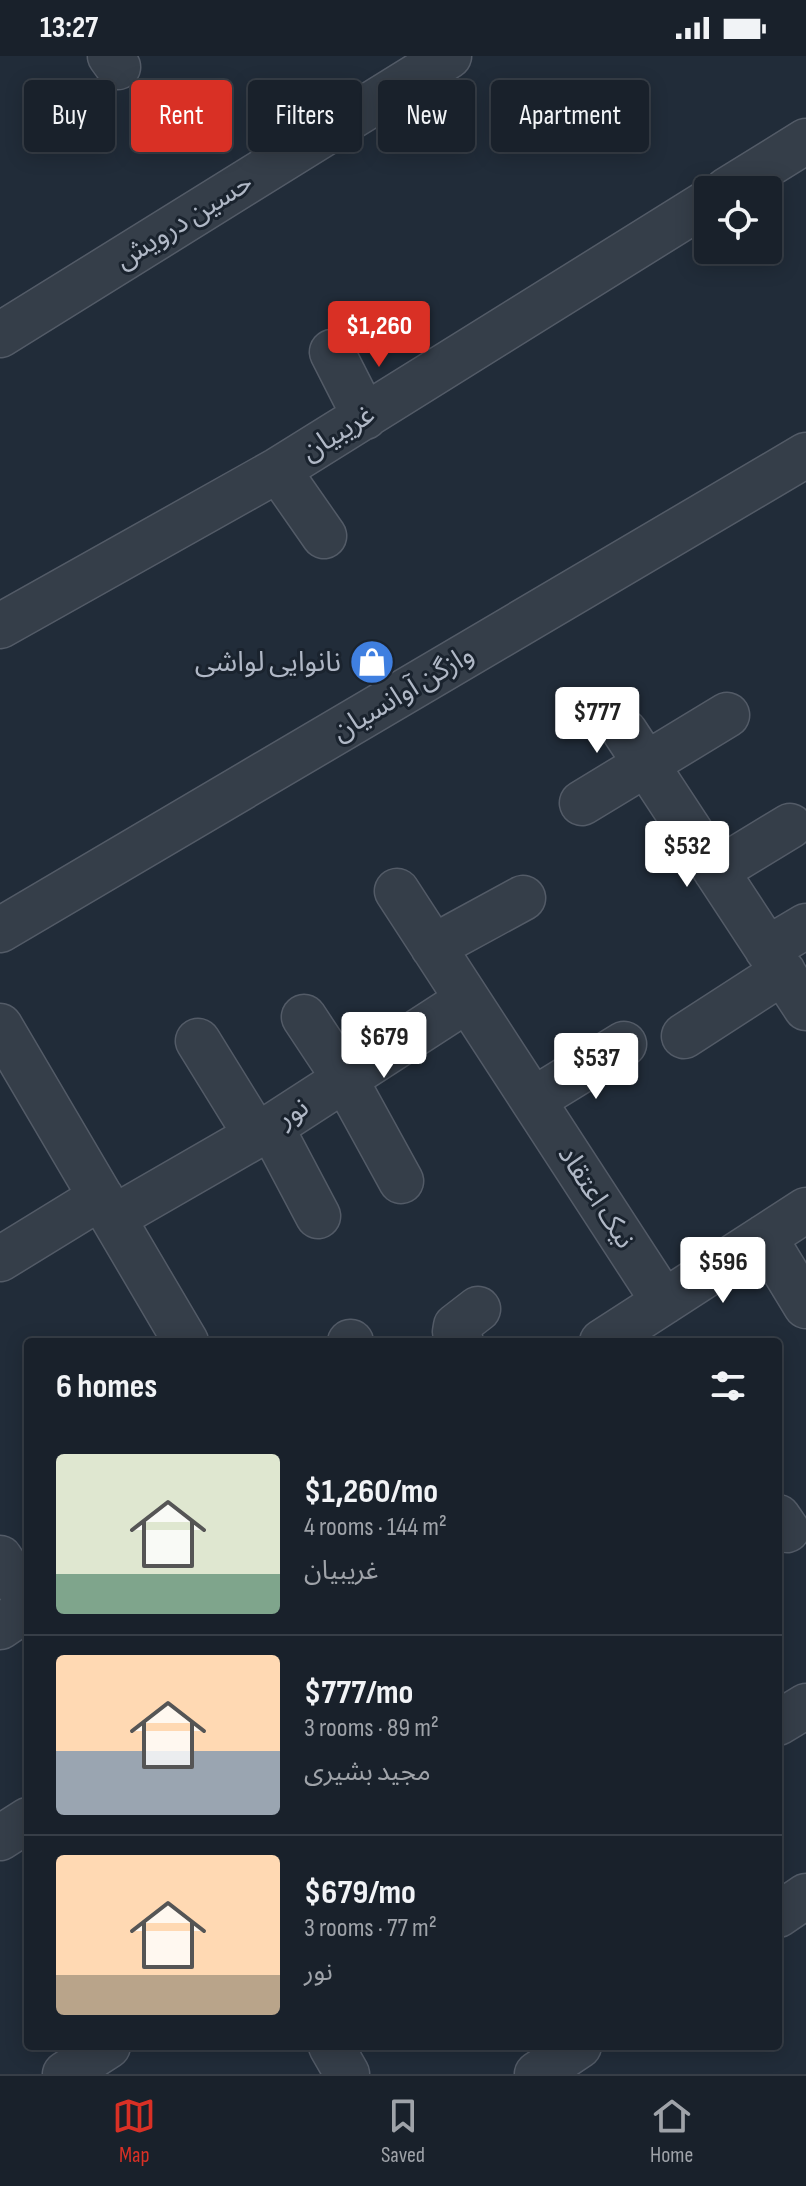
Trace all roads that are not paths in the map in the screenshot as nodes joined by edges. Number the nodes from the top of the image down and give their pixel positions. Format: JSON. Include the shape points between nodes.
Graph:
{"nodes":[{"id":1,"x":449,"y":56,"type":"edge"},
{"id":2,"x":806,"y":141,"type":"edge"},
{"id":3,"x":750,"y":176,"type":"edge"},
{"id":4,"x":694,"y":211,"type":"edge"},
{"id":5,"x":0,"y":335,"type":"edge"},
{"id":6,"x":332,"y":352,"type":"dead end"},
{"id":7,"x":365,"y":417,"type":"junction"},
{"id":8,"x":806,"y":455,"type":"edge"},
{"id":9,"x":278,"y":470,"type":"junction"},
{"id":10,"x":324,"y":536,"type":"dead end"},
{"id":11,"x":0,"y":626,"type":"edge"},
{"id":12,"x":727,"y":715,"type":"dead end"},
{"id":13,"x":636,"y":748,"type":"junction"},
{"id":14,"x":582,"y":803,"type":"dead end"},
{"id":15,"x":790,"y":826,"type":"dead end"},
{"id":16,"x":716,"y":871,"type":"junction"},
{"id":17,"x":397,"y":891,"type":"dead end"},
{"id":18,"x":523,"y":898,"type":"dead end"},
{"id":19,"x":806,"y":926,"type":"edge"},
{"id":20,"x":0,"y":930,"type":"edge"},
{"id":21,"x":433,"y":947,"type":"junction"},
{"id":22,"x":775,"y":961,"type":"junction"},
{"id":23,"x":467,"y":1000,"type":"junction"},
{"id":24,"x":806,"y":1008,"type":"edge"},
{"id":25,"x":304,"y":1017,"type":"dead end"},
{"id":26,"x":0,"y":1026,"type":"edge"},
{"id":27,"x":684,"y":1036,"type":"dead end"},
{"id":28,"x":198,"y":1041,"type":"dead end"},
{"id":29,"x":624,"y":1044,"type":"dead end"},
{"id":30,"x":345,"y":1079,"type":"junction"},
{"id":31,"x":533,"y":1100,"type":"junction"},
{"id":32,"x":263,"y":1131,"type":"junction"},
{"id":33,"x":401,"y":1181,"type":"dead end"},
{"id":34,"x":107,"y":1208,"type":"junction"},
{"id":35,"x":806,"y":1210,"type":"edge"},
{"id":36,"x":318,"y":1216,"type":"dead end"},
{"id":37,"x":764,"y":1237,"type":"junction"},
{"id":38,"x":0,"y":1259,"type":"edge"},
{"id":39,"x":806,"y":1306,"type":"edge"},
{"id":40,"x":656,"y":1320,"type":"edge"},
{"id":41,"x":184,"y":1338,"type":"edge"},
{"id":42,"x":612,"y":1338,"type":"edge"},
{"id":43,"x":0,"y":1558,"type":"edge"},
{"id":44,"x":24,"y":1595,"type":"edge"},
{"id":45,"x":24,"y":1611,"type":"edge"},
{"id":46,"x":0,"y":1627,"type":"edge"},
{"id":47,"x":806,"y":1706,"type":"edge"},
{"id":48,"x":782,"y":1721,"type":"edge"},
{"id":49,"x":24,"y":1823,"type":"edge"},
{"id":50,"x":0,"y":1838,"type":"edge"},
{"id":51,"x":806,"y":1896,"type":"edge"},
{"id":52,"x":782,"y":1912,"type":"edge"},
{"id":53,"x":102,"y":2050,"type":"edge"},
{"id":54,"x":333,"y":2050,"type":"edge"},
{"id":55,"x":573,"y":2050,"type":"edge"},
{"id":56,"x":65,"y":2074,"type":"edge"},
{"id":57,"x":347,"y":2074,"type":"edge"},
{"id":58,"x":537,"y":2074,"type":"edge"}],
"edges":[{"from":1,"to":5,"type":"street","name":"حسین درویش"},
{"from":2,"to":3,"type":"street"},
{"from":4,"to":7,"type":"street","name":"غریبیان"},
{"from":6,"to":7,"type":"street"},
{"from":7,"to":9,"type":"street","name":"غریبیان"},
{"from":8,"to":20,"type":"street","name":"وازگن آوانسیان"},
{"from":9,"to":10,"type":"street"},
{"from":9,"to":11,"type":"street","name":"غریبیان"},
{"from":12,"to":13,"type":"street"},
{"from":13,"to":14,"type":"street"},
{"from":13,"to":16,"type":"street"},
{"from":15,"to":16,"type":"street"},
{"from":16,"to":22,"type":"street"},
{"from":17,"to":21,"type":"street","name":"نیک اعتقاد"},
{"from":18,"to":21,"type":"street"},
{"from":19,"to":22,"type":"street"},
{"from":21,"to":23,"type":"street","name":"نیک اعتقاد"},
{"from":22,"to":24,"type":"street"},
{"from":22,"to":27,"type":"street"},
{"from":23,"to":30,"type":"street","name":"نور"},
{"from":23,"to":31,"type":"street","name":"نیک اعتقاد"},
{"from":25,"to":30,"type":"street"},
{"from":26,"to":34,"type":"street"},
{"from":28,"to":32,"type":"street"},
{"from":29,"to":31,"type":"street"},
{"from":30,"to":32,"type":"street","name":"نور"},
{"from":30,"to":33,"type":"street"},
{"from":31,"to":40,"type":"street","name":"نیک اعتقاد"},
{"from":32,"to":34,"type":"street","name":"نور"},
{"from":32,"to":36,"type":"street"},
{"from":34,"to":38,"type":"street","name":"نور"},
{"from":34,"to":41,"type":"street"},
{"from":35,"to":37,"type":"street"},
{"from":37,"to":39,"type":"street"},
{"from":37,"to":40,"type":"street"},
{"from":40,"to":42,"type":"street"},
{"from":43,"to":44,"type":"street"},
{"from":45,"to":46,"type":"street"},
{"from":47,"to":48,"type":"street"},
{"from":49,"to":50,"type":"street"},
{"from":51,"to":52,"type":"street"},
{"from":53,"to":56,"type":"street"},
{"from":54,"to":57,"type":"street"},
{"from":55,"to":58,"type":"street"}]}
